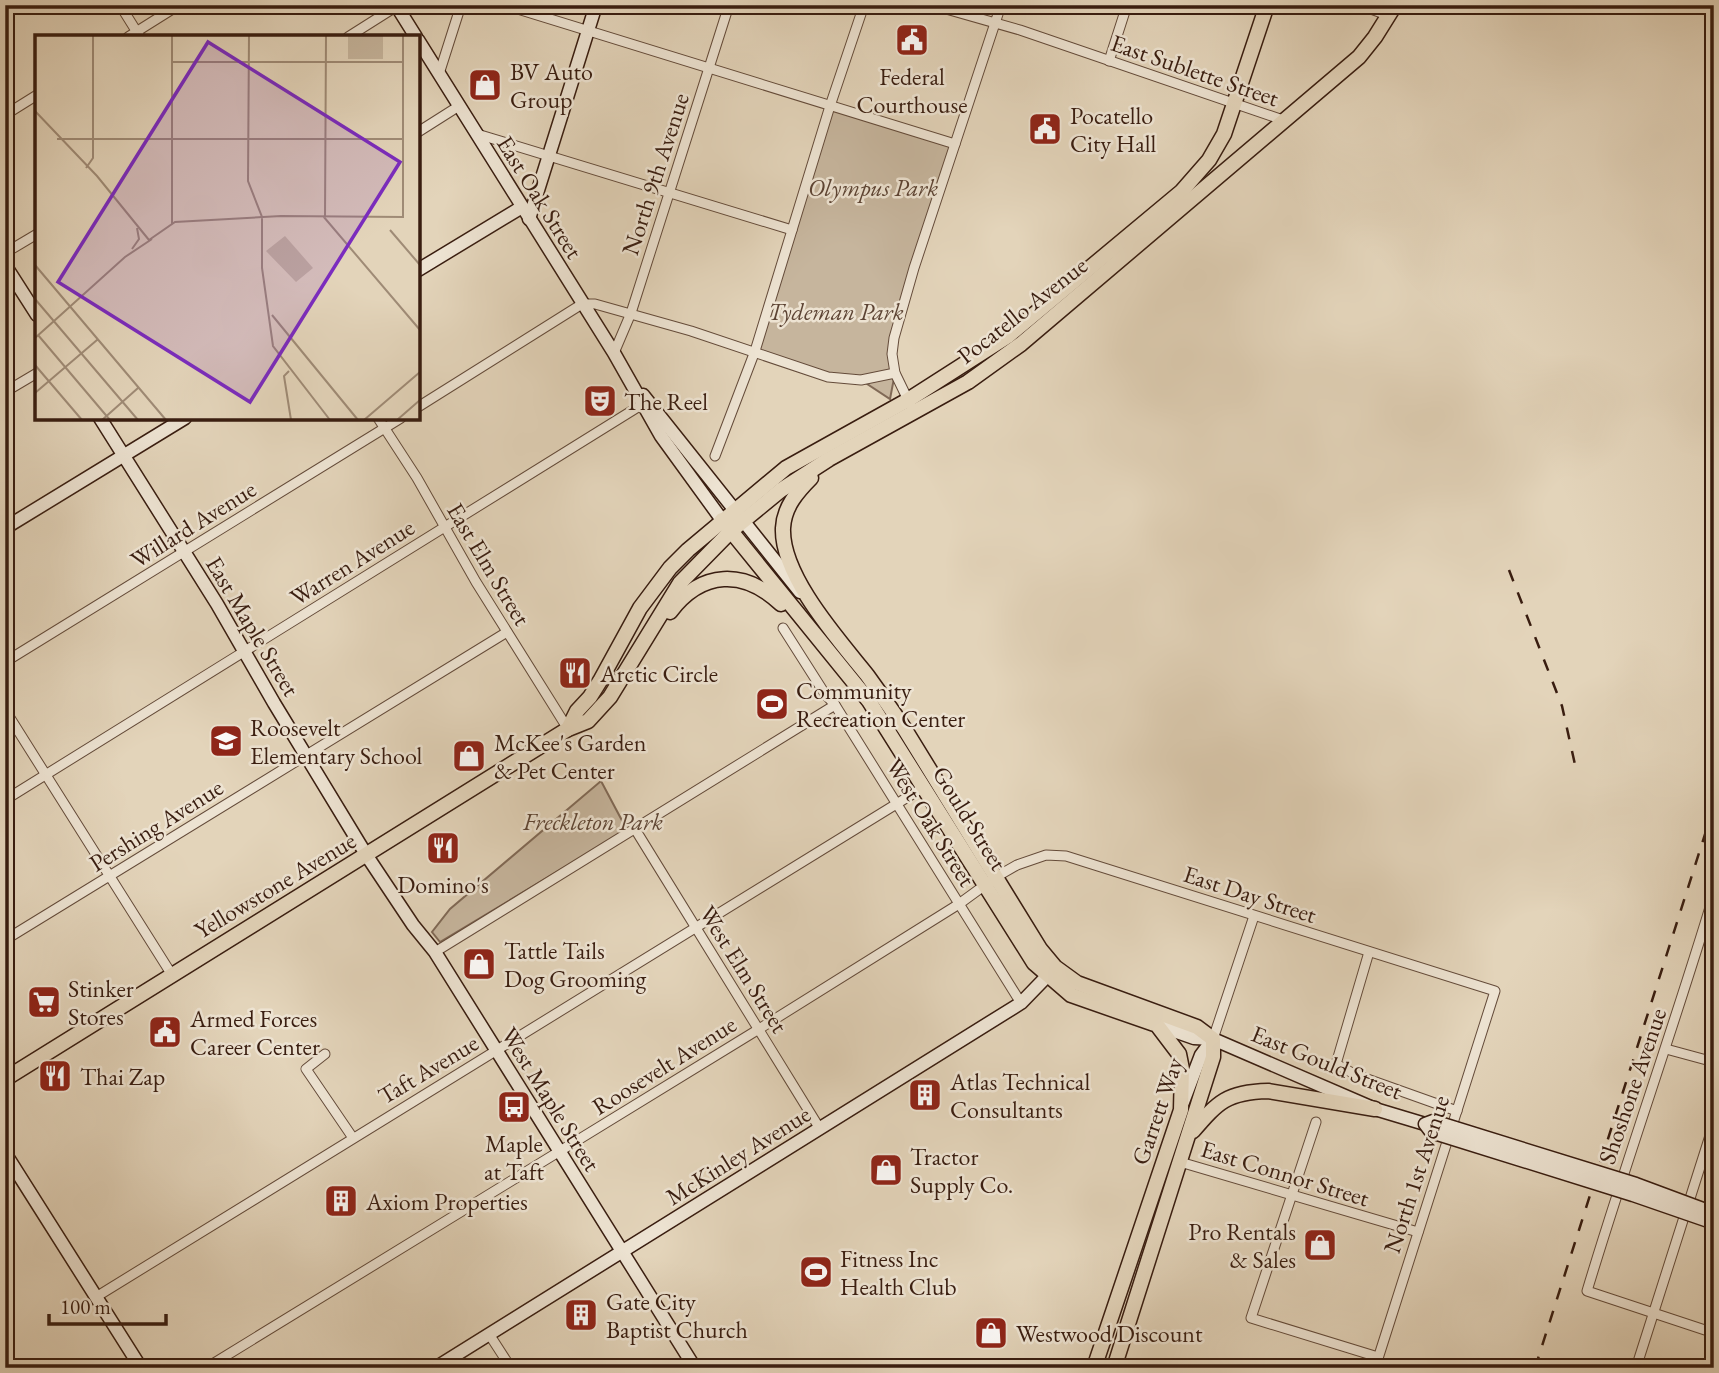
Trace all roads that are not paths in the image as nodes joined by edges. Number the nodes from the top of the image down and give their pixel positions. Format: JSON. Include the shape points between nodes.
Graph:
{"nodes":[{"id":1,"x":120,"y":5,"type":"edge"},
{"id":2,"x":179,"y":5,"type":"edge"},
{"id":3,"x":461,"y":5,"type":"edge"},
{"id":4,"x":505,"y":5,"type":"edge"},
{"id":5,"x":596,"y":5,"type":"edge"},
{"id":6,"x":729,"y":5,"type":"edge"},
{"id":7,"x":864,"y":5,"type":"edge"},
{"id":8,"x":932,"y":5,"type":"edge"},
{"id":9,"x":1001,"y":5,"type":"edge"},
{"id":10,"x":1128,"y":5,"type":"edge"},
{"id":11,"x":1267,"y":5,"type":"edge"},
{"id":12,"x":1360,"y":5,"type":"edge"},
{"id":13,"x":397,"y":6,"type":"edge"},
{"id":14,"x":1392,"y":10,"type":"edge"},
{"id":15,"x":995,"y":23,"type":"junction"},
{"id":16,"x":588,"y":31,"type":"junction"},
{"id":17,"x":135,"y":35,"type":"edge"},
{"id":18,"x":351,"y":35,"type":"edge"},
{"id":19,"x":415,"y":35,"type":"edge"},
{"id":20,"x":420,"y":43,"type":"edge"},
{"id":21,"x":1110,"y":61,"type":"junction"},
{"id":22,"x":709,"y":69,"type":"junction"},
{"id":23,"x":439,"y":74,"type":"junction"},
{"id":24,"x":35,"y":96,"type":"edge"},
{"id":25,"x":1236,"y":104,"type":"junction"},
{"id":26,"x":459,"y":106,"type":"junction"},
{"id":27,"x":830,"y":106,"type":"junction"},
{"id":28,"x":5,"y":115,"type":"edge"},
{"id":29,"x":1286,"y":121,"type":"junction"},
{"id":30,"x":420,"y":131,"type":"edge"},
{"id":31,"x":477,"y":134,"type":"junction"},
{"id":32,"x":954,"y":144,"type":"junction"},
{"id":33,"x":549,"y":156,"type":"junction"},
{"id":34,"x":670,"y":191,"type":"junction"},
{"id":35,"x":522,"y":207,"type":"junction"},
{"id":36,"x":529,"y":219,"type":"junction"},
{"id":37,"x":792,"y":230,"type":"junction"},
{"id":38,"x":35,"y":234,"type":"edge"},
{"id":39,"x":5,"y":253,"type":"edge"},
{"id":40,"x":5,"y":265,"type":"edge"},
{"id":41,"x":420,"y":269,"type":"edge"},
{"id":42,"x":582,"y":304,"type":"junction"},
{"id":43,"x":35,"y":312,"type":"edge"},
{"id":44,"x":631,"y":313,"type":"junction"},
{"id":45,"x":755,"y":351,"type":"junction"},
{"id":46,"x":614,"y":353,"type":"junction"},
{"id":47,"x":895,"y":373,"type":"junction"},
{"id":48,"x":35,"y":374,"type":"edge"},
{"id":49,"x":5,"y":392,"type":"edge"},
{"id":50,"x":645,"y":402,"type":"junction"},
{"id":51,"x":420,"y":406,"type":"edge"},
{"id":52,"x":911,"y":406,"type":"junction"},
{"id":53,"x":101,"y":420,"type":"edge"},
{"id":54,"x":182,"y":420,"type":"edge"},
{"id":55,"x":379,"y":420,"type":"edge"},
{"id":56,"x":398,"y":420,"type":"edge"},
{"id":57,"x":384,"y":429,"type":"junction"},
{"id":58,"x":715,"y":456,"type":"dead end"},
{"id":59,"x":125,"y":457,"type":"junction"},
{"id":60,"x":829,"y":459,"type":"junction"},
{"id":61,"x":733,"y":521,"type":"junction"},
{"id":62,"x":445,"y":527,"type":"junction"},
{"id":63,"x":5,"y":528,"type":"edge"},
{"id":64,"x":184,"y":552,"type":"junction"},
{"id":65,"x":820,"y":618,"type":"junction"},
{"id":66,"x":783,"y":628,"type":"dead end"},
{"id":67,"x":507,"y":632,"type":"junction"},
{"id":68,"x":646,"y":639,"type":"junction"},
{"id":69,"x":825,"y":646,"type":"junction"},
{"id":70,"x":245,"y":652,"type":"junction"},
{"id":71,"x":5,"y":663,"type":"edge"},
{"id":72,"x":835,"y":705,"type":"junction"},
{"id":73,"x":5,"y":710,"type":"edge"},
{"id":74,"x":568,"y":729,"type":"junction"},
{"id":75,"x":305,"y":754,"type":"junction"},
{"id":76,"x":46,"y":775,"type":"junction"},
{"id":77,"x":924,"y":787,"type":"junction"},
{"id":78,"x":5,"y":800,"type":"edge"},
{"id":79,"x":897,"y":803,"type":"junction"},
{"id":80,"x":635,"y":829,"type":"junction"},
{"id":81,"x":367,"y":856,"type":"junction"},
{"id":82,"x":110,"y":876,"type":"junction"},
{"id":83,"x":990,"y":881,"type":"junction"},
{"id":84,"x":1714,"y":894,"type":"edge"},
{"id":85,"x":959,"y":904,"type":"junction"},
{"id":86,"x":1254,"y":916,"type":"junction"},
{"id":87,"x":1709,"y":925,"type":"edge"},
{"id":88,"x":695,"y":927,"type":"junction"},
{"id":89,"x":5,"y":940,"type":"edge"},
{"id":90,"x":435,"y":952,"type":"junction"},
{"id":91,"x":1369,"y":953,"type":"junction"},
{"id":92,"x":1051,"y":972,"type":"junction"},
{"id":93,"x":172,"y":975,"type":"junction"},
{"id":94,"x":1494,"y":991,"type":"joint"},
{"id":95,"x":1021,"y":1003,"type":"junction"},
{"id":96,"x":1157,"y":1025,"type":"junction"},
{"id":97,"x":759,"y":1029,"type":"junction"},
{"id":98,"x":1213,"y":1040,"type":"junction"},
{"id":99,"x":1666,"y":1049,"type":"junction"},
{"id":100,"x":496,"y":1050,"type":"junction"},
{"id":101,"x":325,"y":1054,"type":"dead end"},
{"id":102,"x":1714,"y":1062,"type":"edge"},
{"id":103,"x":5,"y":1079,"type":"edge"},
{"id":104,"x":1375,"y":1109,"type":"junction"},
{"id":105,"x":1181,"y":1110,"type":"junction"},
{"id":106,"x":1457,"y":1111,"type":"junction"},
{"id":107,"x":1316,"y":1122,"type":"dead end"},
{"id":108,"x":1714,"y":1123,"type":"edge"},
{"id":109,"x":820,"y":1129,"type":"junction"},
{"id":110,"x":1187,"y":1137,"type":"junction"},
{"id":111,"x":353,"y":1138,"type":"junction"},
{"id":112,"x":560,"y":1152,"type":"junction"},
{"id":113,"x":5,"y":1153,"type":"edge"},
{"id":114,"x":1181,"y":1162,"type":"junction"},
{"id":115,"x":1635,"y":1189,"type":"junction"},
{"id":116,"x":1291,"y":1195,"type":"junction"},
{"id":117,"x":1714,"y":1213,"type":"edge"},
{"id":118,"x":1714,"y":1223,"type":"edge"},
{"id":119,"x":1418,"y":1232,"type":"junction"},
{"id":120,"x":623,"y":1251,"type":"junction"},
{"id":121,"x":96,"y":1297,"type":"junction"},
{"id":122,"x":1653,"y":1312,"type":"junction"},
{"id":123,"x":1714,"y":1333,"type":"edge"},
{"id":124,"x":489,"y":1334,"type":"junction"},
{"id":125,"x":1378,"y":1357,"type":"junction"},
{"id":126,"x":141,"y":1368,"type":"edge"},
{"id":127,"x":206,"y":1368,"type":"edge"},
{"id":128,"x":435,"y":1368,"type":"edge"},
{"id":129,"x":511,"y":1368,"type":"edge"},
{"id":130,"x":695,"y":1368,"type":"edge"},
{"id":131,"x":1094,"y":1368,"type":"edge"},
{"id":132,"x":1114,"y":1368,"type":"edge"},
{"id":133,"x":1376,"y":1368,"type":"edge"},
{"id":134,"x":1636,"y":1368,"type":"edge"}],
"edges":[{"from":1,"to":17,"type":"street"},
{"from":2,"to":17,"type":"street"},
{"from":3,"to":23,"type":"street"},
{"from":4,"to":16,"type":"street"},
{"from":5,"to":16,"type":"street"},
{"from":6,"to":22,"type":"street","name":"North 9th Avenue"},
{"from":7,"to":27,"type":"street"},
{"from":8,"to":15,"type":"street","name":"East Sublette Street"},
{"from":9,"to":15,"type":"street"},
{"from":10,"to":21,"type":"street"},
{"from":11,"to":25,"type":"main road","name":"Pocatello Avenue"},
{"from":12,"to":14,"type":"street"},
{"from":13,"to":18,"type":"street"},
{"from":13,"to":19,"type":"street","name":"East Oak Street"},
{"from":14,"to":29,"type":"main road","name":"Pocatello Avenue","via":[[1359,57]]},
{"from":15,"to":21,"type":"street","name":"East Sublette Street"},
{"from":15,"to":32,"type":"street"},
{"from":16,"to":22,"type":"street"},
{"from":16,"to":33,"type":"street"},
{"from":20,"to":23,"type":"street","name":"East Oak Street"},
{"from":21,"to":25,"type":"street","name":"East Sublette Street"},
{"from":22,"to":27,"type":"street"},
{"from":22,"to":34,"type":"street","name":"North 9th Avenue"},
{"from":23,"to":26,"type":"street","name":"East Oak Street"},
{"from":24,"to":28,"type":"street"},
{"from":25,"to":29,"type":"street","name":"East Sublette Street"},
{"from":25,"to":52,"type":"main road","name":"Pocatello Avenue","via":[[1209,160],[1181,192],[1027,321]]},
{"from":26,"to":30,"type":"street"},
{"from":26,"to":31,"type":"street","name":"East Oak Street"},
{"from":27,"to":32,"type":"street"},
{"from":27,"to":37,"type":"street"},
{"from":29,"to":52,"type":"main road","name":"Pocatello Avenue","via":[[1013,350],[974,378]]},
{"from":31,"to":33,"type":"street"},
{"from":31,"to":35,"type":"street","name":"East Oak Street"},
{"from":32,"to":47,"type":"street","via":[[894,338]]},
{"from":33,"to":34,"type":"street"},
{"from":33,"to":36,"type":"street"},
{"from":34,"to":37,"type":"street"},
{"from":34,"to":44,"type":"street","name":"North 9th Avenue"},
{"from":35,"to":36,"type":"street","name":"East Oak Street"},
{"from":35,"to":41,"type":"street"},
{"from":36,"to":42,"type":"street","name":"East Oak Street"},
{"from":37,"to":45,"type":"street"},
{"from":38,"to":39,"type":"street"},
{"from":40,"to":43,"type":"street"},
{"from":42,"to":44,"type":"street"},
{"from":42,"to":46,"type":"street","name":"East Oak Street"},
{"from":42,"to":51,"type":"street"},
{"from":44,"to":45,"type":"street"},
{"from":44,"to":46,"type":"street","name":"North 9th Avenue"},
{"from":45,"to":47,"type":"street","via":[[846,380]]},
{"from":45,"to":58,"type":"street"},
{"from":46,"to":50,"type":"street","name":"East Oak Street"},
{"from":47,"to":52,"type":"street"},
{"from":48,"to":49,"type":"street"},
{"from":50,"to":61,"type":"street","name":"East Oak Street","via":[[673,455]]},
{"from":50,"to":62,"type":"street","name":"Warren Avenue"},
{"from":52,"to":60,"type":"main road","name":"Pocatello Avenue"},
{"from":52,"to":61,"type":"main road","name":"Pocatello Avenue","via":[[786,468]]},
{"from":53,"to":59,"type":"street","name":"East Maple Street"},
{"from":54,"to":59,"type":"street"},
{"from":55,"to":57,"type":"street","name":"East Elm Street"},
{"from":56,"to":57,"type":"street","name":"Willard Avenue"},
{"from":57,"to":62,"type":"street","name":"East Elm Street"},
{"from":57,"to":64,"type":"street","name":"Willard Avenue"},
{"from":59,"to":63,"type":"street"},
{"from":59,"to":64,"type":"street","name":"East Maple Street"},
{"from":60,"to":61,"type":"main road","name":"Pocatello Avenue"},
{"from":60,"to":65,"type":"main road","via":[[796,494],[783,526],[788,557]]},
{"from":61,"to":65,"type":"street","name":"Gould Street"},
{"from":61,"to":68,"type":"main road","name":"Yellowstone Avenue","via":[[680,583]]},
{"from":61,"to":69,"type":"main road","name":"Gould Street"},
{"from":61,"to":74,"type":"main road","name":"Yellowstone Avenue","via":[[679,559],[653,588]]},
{"from":62,"to":67,"type":"street","name":"East Elm Street"},
{"from":62,"to":70,"type":"street","name":"Warren Avenue"},
{"from":64,"to":70,"type":"street","name":"East Maple Street"},
{"from":64,"to":71,"type":"street","name":"Willard Avenue"},
{"from":65,"to":83,"type":"main road","name":"Gould Street","via":[[894,713]]},
{"from":66,"to":72,"type":"street","name":"West Oak Street"},
{"from":67,"to":74,"type":"street","name":"East Elm Street"},
{"from":67,"to":75,"type":"street","name":"Pershing Avenue"},
{"from":68,"to":69,"type":"main road","via":[[686,594],[704,584],[733,578],[771,594]]},
{"from":68,"to":74,"type":"main road","name":"Yellowstone Avenue","via":[[610,697],[587,721]]},
{"from":69,"to":77,"type":"main road","name":"Gould Street","via":[[869,701]]},
{"from":70,"to":75,"type":"street","name":"East Maple Street"},
{"from":70,"to":76,"type":"street","name":"Warren Avenue"},
{"from":72,"to":79,"type":"street","name":"West Oak Street"},
{"from":72,"to":80,"type":"street"},
{"from":73,"to":76,"type":"street"},
{"from":74,"to":81,"type":"main road","name":"Yellowstone Avenue"},
{"from":75,"to":81,"type":"street","name":"East Maple Street"},
{"from":75,"to":82,"type":"street","name":"Pershing Avenue"},
{"from":76,"to":78,"type":"street","name":"Warren Avenue"},
{"from":76,"to":82,"type":"street"},
{"from":77,"to":79,"type":"street","name":"Taft Avenue"},
{"from":77,"to":83,"type":"main road","name":"Gould Street"},
{"from":79,"to":85,"type":"street","name":"West Oak Street"},
{"from":79,"to":88,"type":"street","name":"Taft Avenue"},
{"from":80,"to":88,"type":"street","name":"West Elm Street"},
{"from":80,"to":90,"type":"street"},
{"from":81,"to":90,"type":"street","name":"West Maple Street"},
{"from":81,"to":93,"type":"main road","name":"Yellowstone Avenue"},
{"from":82,"to":89,"type":"street","name":"Pershing Avenue"},
{"from":82,"to":93,"type":"street"},
{"from":83,"to":85,"type":"street","name":"Roosevelt Avenue"},
{"from":83,"to":86,"type":"street","name":"East Day Street","via":[[1046,855],[1066,856]]},
{"from":83,"to":92,"type":"main road","name":"Gould Street","via":[[1040,949]]},
{"from":84,"to":87,"type":"street","name":"Shoshone Avenue"},
{"from":85,"to":95,"type":"street","name":"West Oak Street"},
{"from":85,"to":97,"type":"street","name":"Roosevelt Avenue"},
{"from":86,"to":91,"type":"street","name":"East Day Street"},
{"from":86,"to":98,"type":"street"},
{"from":87,"to":99,"type":"street","name":"Shoshone Avenue"},
{"from":88,"to":97,"type":"street","name":"West Elm Street"},
{"from":88,"to":100,"type":"street","name":"Taft Avenue"},
{"from":90,"to":100,"type":"street","name":"West Maple Street"},
{"from":91,"to":94,"type":"street","name":"East Day Street"},
{"from":91,"to":106,"type":"street","via":[[1336,1064],[1356,1076]]},
{"from":92,"to":95,"type":"street","name":"McKinley Avenue"},
{"from":92,"to":96,"type":"main road","name":"East Gould Street","via":[[1070,995]]},
{"from":92,"to":98,"type":"main road","name":"East Gould Street","via":[[1197,1027]]},
{"from":93,"to":103,"type":"main road","name":"Yellowstone Avenue"},
{"from":94,"to":106,"type":"street","name":"North 1st Avenue"},
{"from":95,"to":109,"type":"street","name":"McKinley Avenue"},
{"from":96,"to":98,"type":"street","name":"East Gould Street"},
{"from":96,"to":105,"type":"main road","via":[[1179,1054]]},
{"from":97,"to":109,"type":"street","name":"West Elm Street"},
{"from":97,"to":112,"type":"street","name":"Roosevelt Avenue"},
{"from":98,"to":104,"type":"street","name":"East Gould Street"},
{"from":98,"to":105,"type":"street","name":"Garrett Way","via":[[1201,1055]]},
{"from":98,"to":110,"type":"main road","name":"Garrett Way","via":[[1213,1057]]},
{"from":99,"to":102,"type":"street"},
{"from":99,"to":122,"type":"street","name":"Shoshone Avenue","via":[[1587,1291]]},
{"from":100,"to":111,"type":"street","name":"Taft Avenue"},
{"from":100,"to":112,"type":"street","name":"West Maple Street"},
{"from":101,"to":111,"type":"street","via":[[306,1069]]},
{"from":104,"to":110,"type":"main road","via":[[1268,1091],[1238,1093],[1212,1108]]},
{"from":104,"to":115,"type":"street","name":"East Gould Street","bridge":true,"via":[[1425,1124],[1433,1121]]},
{"from":105,"to":131,"type":"main road","name":"Garrett Way"},
{"from":106,"to":119,"type":"street","name":"North 1st Avenue"},
{"from":107,"to":116,"type":"street"},
{"from":108,"to":122,"type":"street"},
{"from":109,"to":120,"type":"street","name":"McKinley Avenue"},
{"from":110,"to":114,"type":"main road","name":"Garrett Way"},
{"from":111,"to":121,"type":"street","name":"Taft Avenue"},
{"from":112,"to":120,"type":"street","name":"West Maple Street"},
{"from":112,"to":127,"type":"street","name":"Roosevelt Avenue"},
{"from":113,"to":121,"type":"street"},
{"from":114,"to":116,"type":"street","name":"East Connor Street"},
{"from":114,"to":132,"type":"main road","name":"Garrett Way"},
{"from":115,"to":117,"type":"street","bridge":true},
{"from":115,"to":118,"type":"street","bridge":true},
{"from":116,"to":119,"type":"street","name":"East Connor Street"},
{"from":116,"to":125,"type":"street","via":[[1251,1318]]},
{"from":119,"to":125,"type":"street","name":"North 1st Avenue"},
{"from":120,"to":124,"type":"street","name":"McKinley Avenue"},
{"from":120,"to":130,"type":"street","name":"West Maple Street"},
{"from":121,"to":126,"type":"street"},
{"from":122,"to":123,"type":"street"},
{"from":122,"to":134,"type":"street"},
{"from":124,"to":128,"type":"street","name":"McKinley Avenue"},
{"from":124,"to":129,"type":"street"},
{"from":125,"to":133,"type":"street","name":"North 1st Avenue"}]}
